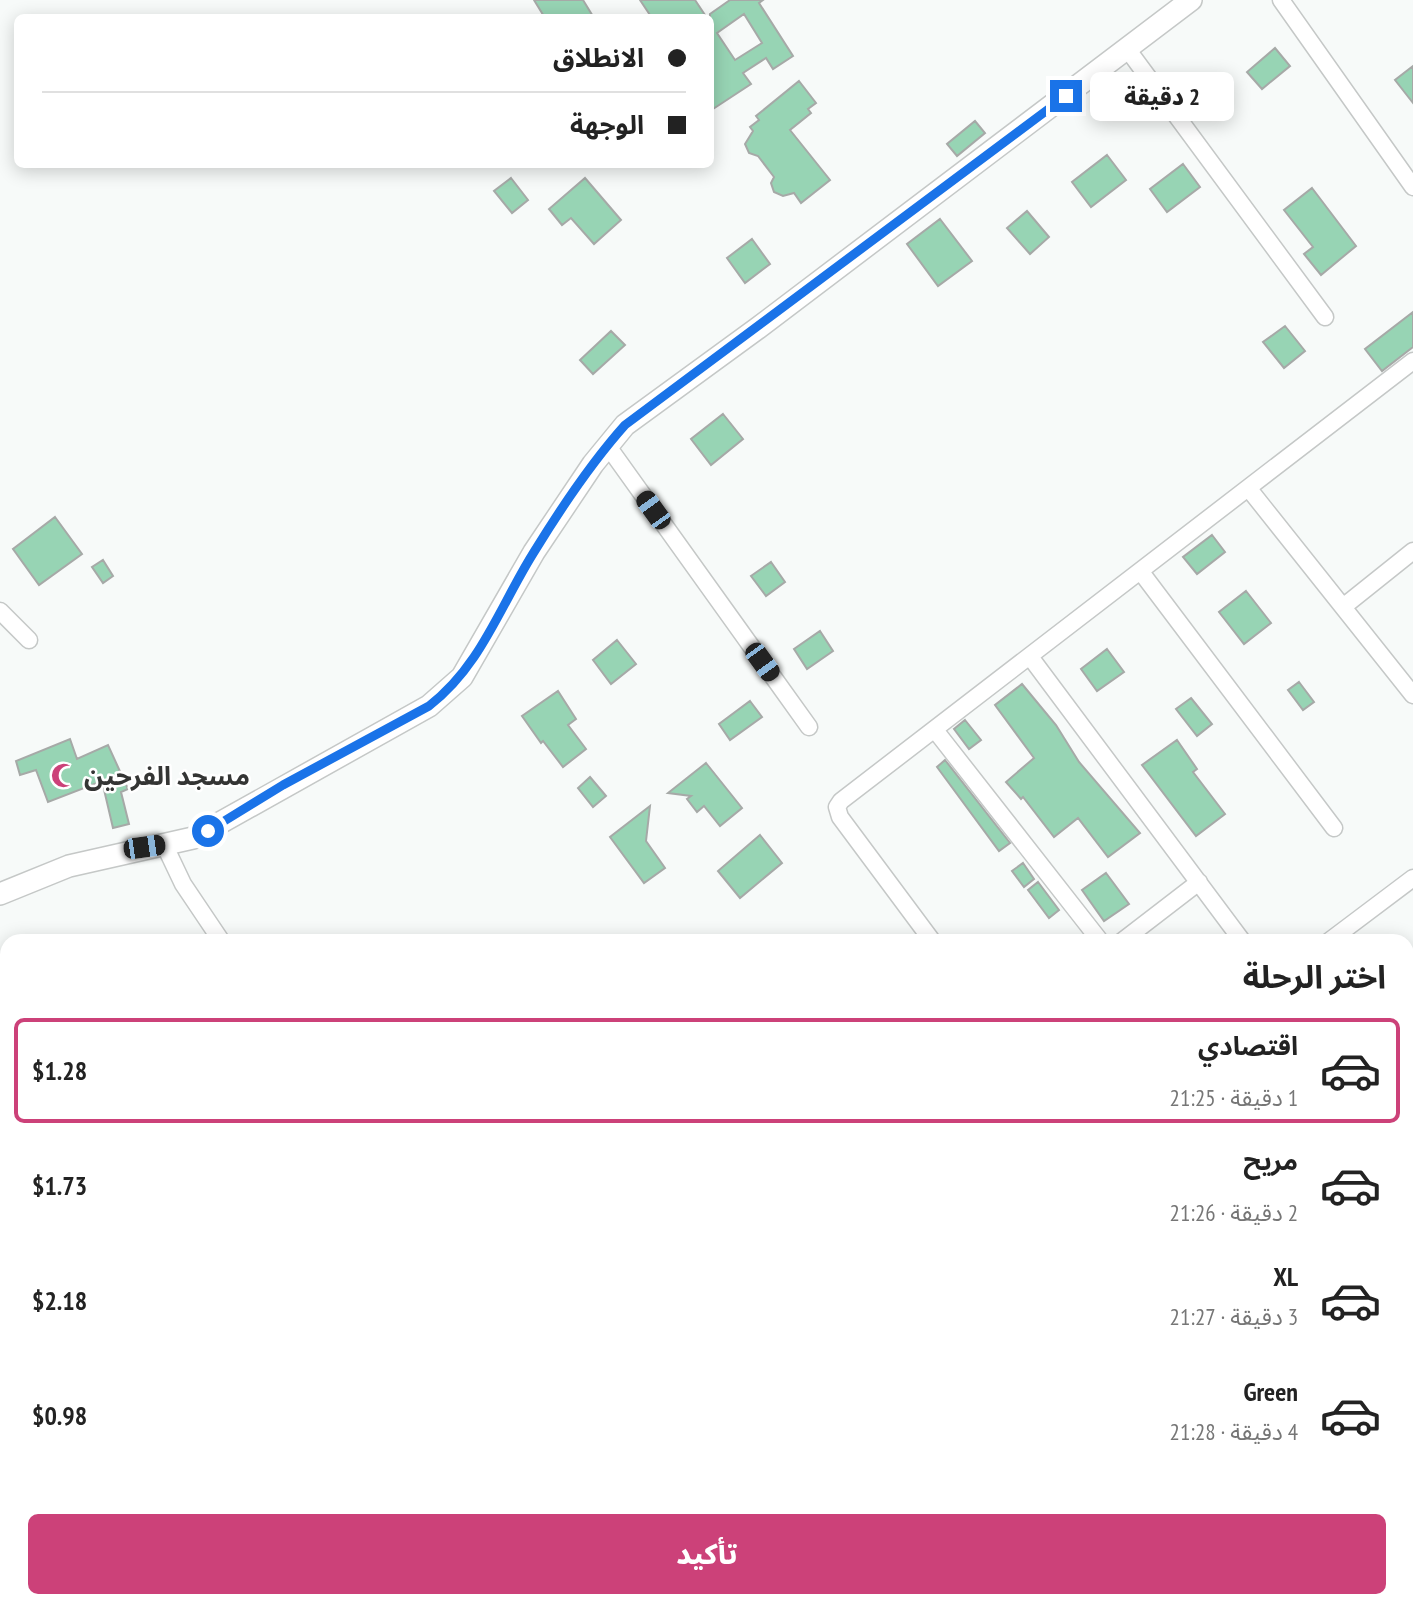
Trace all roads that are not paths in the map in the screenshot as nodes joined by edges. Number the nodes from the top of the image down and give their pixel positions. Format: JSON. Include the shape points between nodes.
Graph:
{"nodes":[{"id":1,"x":1191,"y":0,"type":"edge"},
{"id":2,"x":1281,"y":0,"type":"edge"},
{"id":3,"x":1128,"y":50,"type":"junction"},
{"id":4,"x":1413,"y":187,"type":"edge"},
{"id":5,"x":1325,"y":317,"type":"dead end"},
{"id":6,"x":1413,"y":361,"type":"edge"},
{"id":7,"x":607,"y":445,"type":"junction"},
{"id":8,"x":1249,"y":489,"type":"junction"},
{"id":9,"x":1413,"y":551,"type":"edge"},
{"id":10,"x":1141,"y":572,"type":"junction"},
{"id":11,"x":1343,"y":607,"type":"junction"},
{"id":12,"x":0,"y":611,"type":"edge"},
{"id":13,"x":29,"y":640,"type":"dead end"},
{"id":14,"x":1031,"y":658,"type":"junction"},
{"id":15,"x":1413,"y":695,"type":"edge"},
{"id":16,"x":809,"y":727,"type":"dead end"},
{"id":17,"x":935,"y":730,"type":"junction"},
{"id":18,"x":1334,"y":828,"type":"dead end"},
{"id":19,"x":164,"y":844,"type":"junction"},
{"id":20,"x":1413,"y":878,"type":"edge"},
{"id":21,"x":1199,"y":882,"type":"junction"},
{"id":22,"x":0,"y":894,"type":"edge"},
{"id":23,"x":217,"y":934,"type":"edge"},
{"id":24,"x":927,"y":934,"type":"edge"},
{"id":25,"x":1095,"y":934,"type":"edge"},
{"id":26,"x":1131,"y":934,"type":"edge"},
{"id":27,"x":1237,"y":934,"type":"edge"},
{"id":28,"x":1339,"y":934,"type":"edge"}],
"edges":[{"from":1,"to":3,"type":"street"},
{"from":2,"to":4,"type":"street"},
{"from":3,"to":5,"type":"street"},
{"from":3,"to":7,"type":"street","via":[[625,425]]},
{"from":6,"to":8,"type":"street"},
{"from":7,"to":16,"type":"street"},
{"from":7,"to":19,"type":"street","via":[[534,552],[467,669],[447,692],[223,823],[192,838]]},
{"from":8,"to":10,"type":"street"},
{"from":8,"to":11,"type":"street"},
{"from":9,"to":11,"type":"street"},
{"from":10,"to":14,"type":"street"},
{"from":10,"to":18,"type":"street"},
{"from":11,"to":15,"type":"street"},
{"from":12,"to":13,"type":"street"},
{"from":14,"to":17,"type":"street"},
{"from":14,"to":21,"type":"street"},
{"from":17,"to":24,"type":"street","via":[[836,807]]},
{"from":17,"to":25,"type":"street"},
{"from":19,"to":22,"type":"street","via":[[69,866]]},
{"from":19,"to":23,"type":"street","via":[[183,884]]},
{"from":20,"to":28,"type":"street"},
{"from":21,"to":26,"type":"street"},
{"from":21,"to":27,"type":"street"}]}
